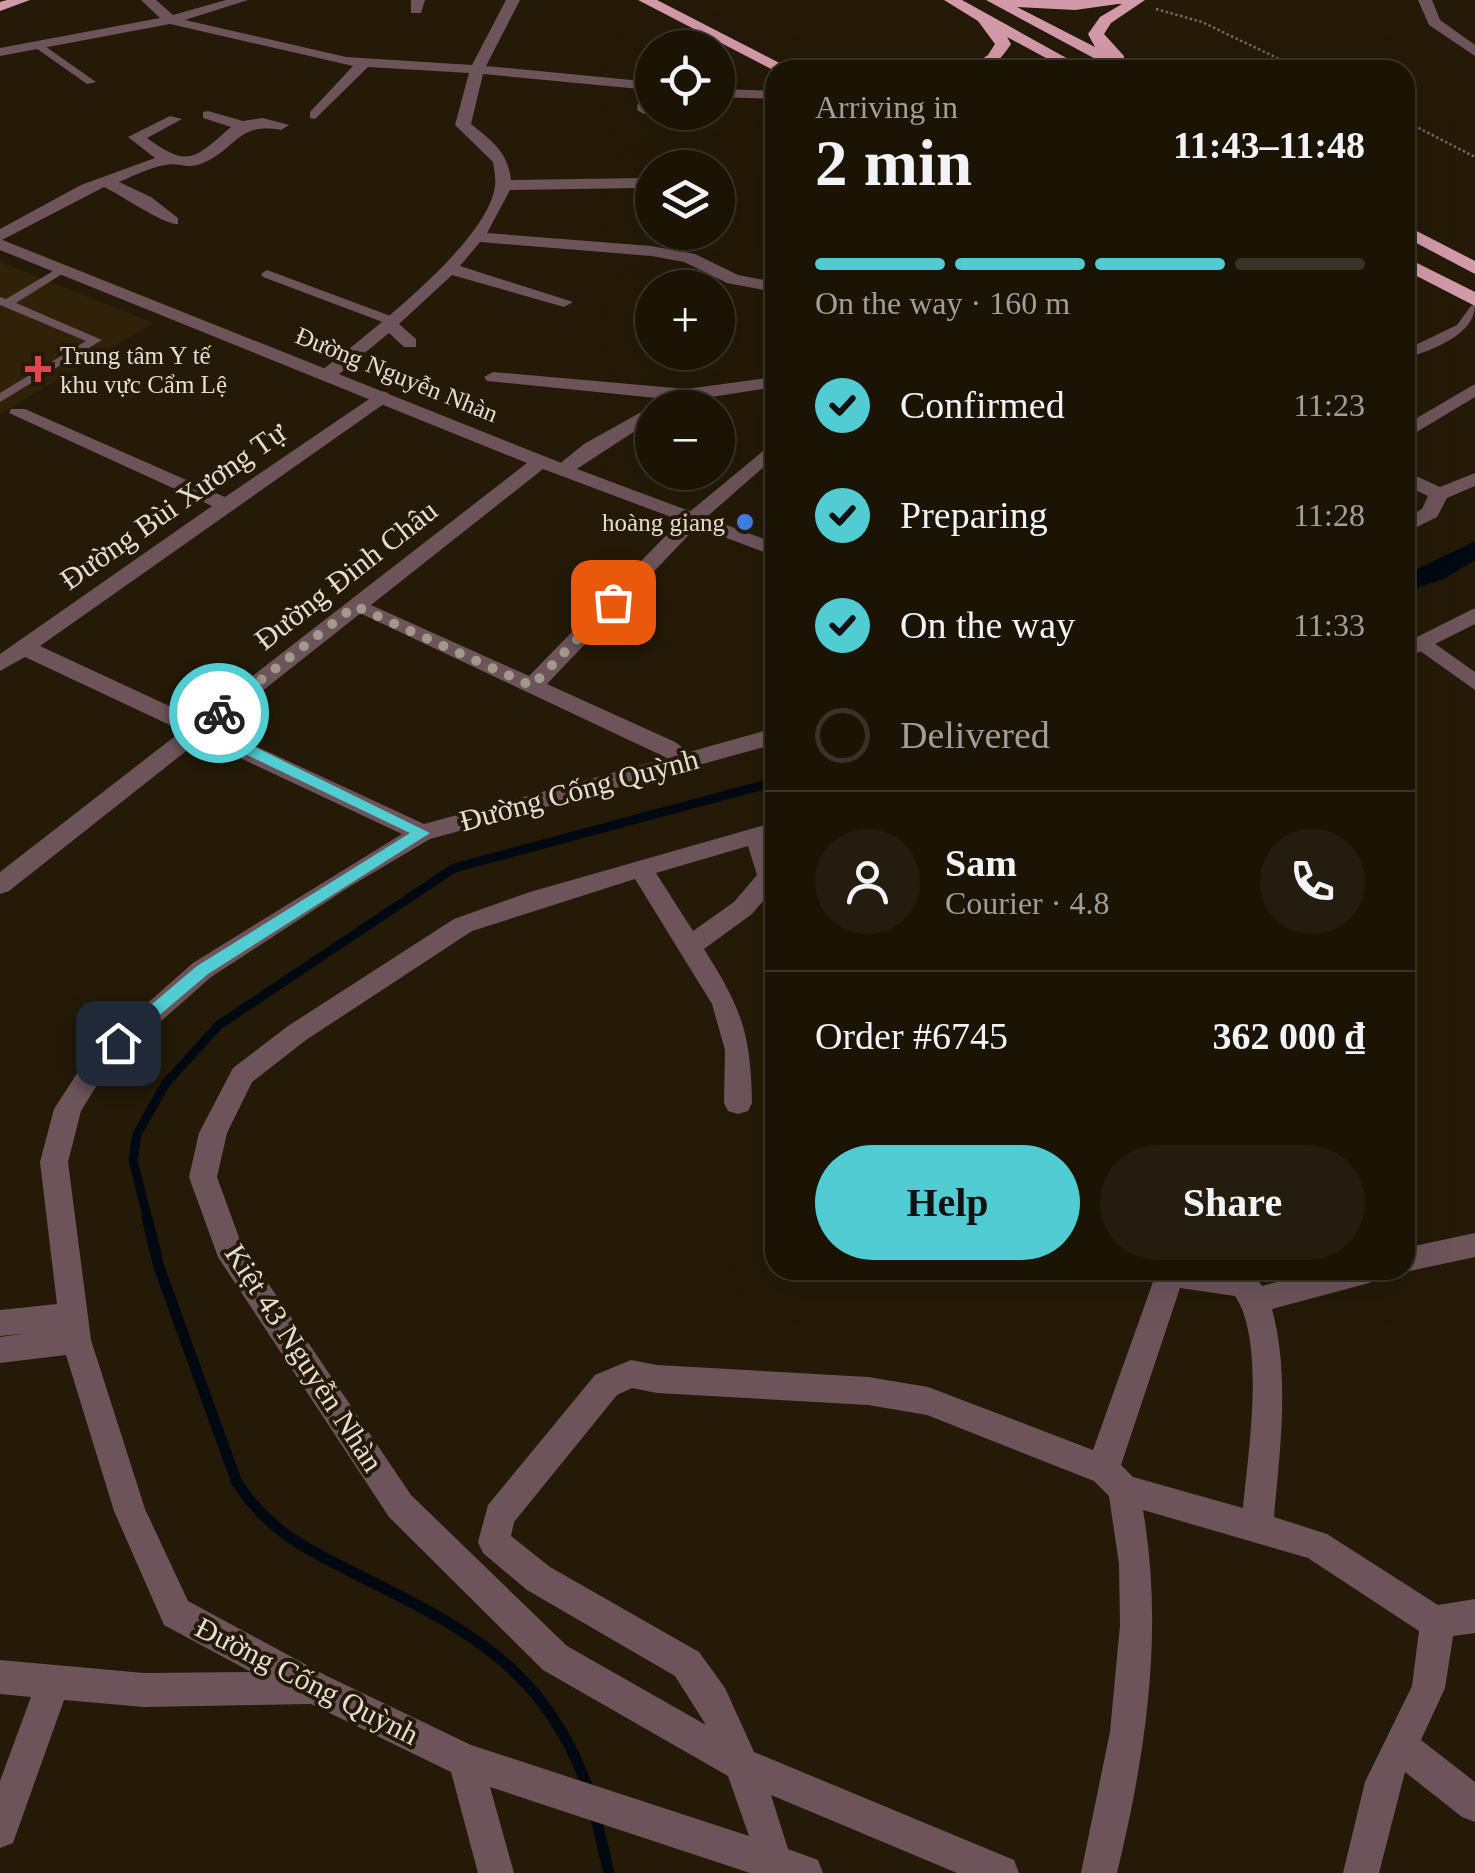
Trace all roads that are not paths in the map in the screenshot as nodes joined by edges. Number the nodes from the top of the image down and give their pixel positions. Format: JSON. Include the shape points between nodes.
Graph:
{"nodes":[{"id":1,"x":24,"y":0,"type":"edge"},
{"id":2,"x":148,"y":0,"type":"edge"},
{"id":3,"x":241,"y":0,"type":"edge"},
{"id":4,"x":513,"y":0,"type":"edge"},
{"id":5,"x":644,"y":0,"type":"edge"},
{"id":6,"x":951,"y":0,"type":"edge"},
{"id":7,"x":993,"y":0,"type":"edge"},
{"id":8,"x":1008,"y":0,"type":"edge"},
{"id":9,"x":1425,"y":0,"type":"edge"},
{"id":10,"x":1130,"y":1,"type":"edge"},
{"id":11,"x":0,"y":6,"type":"edge"},
{"id":12,"x":973,"y":11,"type":"junction"},
{"id":13,"x":171,"y":20,"type":"junction"},
{"id":14,"x":36,"y":44,"type":"junction"},
{"id":15,"x":0,"y":52,"type":"edge"},
{"id":16,"x":1475,"y":52,"type":"edge"},
{"id":17,"x":765,"y":60,"type":"edge"},
{"id":18,"x":991,"y":60,"type":"edge"},
{"id":19,"x":1062,"y":60,"type":"edge"},
{"id":20,"x":1110,"y":60,"type":"edge"},
{"id":21,"x":1118,"y":60,"type":"edge"},
{"id":22,"x":364,"y":62,"type":"junction"},
{"id":23,"x":476,"y":69,"type":"junction"},
{"id":24,"x":91,"y":82,"type":"dead end"},
{"id":25,"x":635,"y":85,"type":"edge"},
{"id":26,"x":735,"y":94,"type":"edge"},
{"id":27,"x":765,"y":95,"type":"edge"},
{"id":28,"x":208,"y":115,"type":"dead end"},
{"id":29,"x":315,"y":115,"type":"dead end"},
{"id":30,"x":175,"y":118,"type":"dead end"},
{"id":31,"x":240,"y":125,"type":"junction"},
{"id":32,"x":281,"y":125,"type":"dead end"},
{"id":33,"x":164,"y":158,"type":"junction"},
{"id":34,"x":104,"y":181,"type":"junction"},
{"id":35,"x":635,"y":183,"type":"edge"},
{"id":36,"x":504,"y":185,"type":"junction"},
{"id":37,"x":172,"y":221,"type":"dead end"},
{"id":38,"x":1415,"y":235,"type":"edge"},
{"id":39,"x":0,"y":236,"type":"edge"},
{"id":40,"x":476,"y":239,"type":"junction"},
{"id":41,"x":0,"y":244,"type":"edge"},
{"id":42,"x":448,"y":268,"type":"junction"},
{"id":43,"x":1415,"y":268,"type":"edge"},
{"id":44,"x":1475,"y":268,"type":"edge"},
{"id":45,"x":64,"y":269,"type":"junction"},
{"id":46,"x":267,"y":274,"type":"dead end"},
{"id":47,"x":765,"y":285,"type":"edge"},
{"id":48,"x":1475,"y":300,"type":"edge"},
{"id":49,"x":4,"y":302,"type":"edge"},
{"id":50,"x":564,"y":302,"type":"dead end"},
{"id":51,"x":1475,"y":309,"type":"edge"},
{"id":52,"x":391,"y":323,"type":"junction"},
{"id":53,"x":410,"y":343,"type":"dead end"},
{"id":54,"x":1415,"y":350,"type":"edge"},
{"id":55,"x":327,"y":375,"type":"junction"},
{"id":56,"x":493,"y":377,"type":"dead end"},
{"id":57,"x":765,"y":383,"type":"edge"},
{"id":58,"x":1475,"y":389,"type":"edge"},
{"id":59,"x":641,"y":390,"type":"edge"},
{"id":60,"x":716,"y":390,"type":"edge"},
{"id":61,"x":381,"y":397,"type":"junction"},
{"id":62,"x":0,"y":398,"type":"edge"},
{"id":63,"x":18,"y":413,"type":"dead end"},
{"id":64,"x":635,"y":422,"type":"edge"},
{"id":65,"x":1415,"y":424,"type":"edge"},
{"id":66,"x":765,"y":456,"type":"edge"},
{"id":67,"x":552,"y":466,"type":"junction"},
{"id":68,"x":1475,"y":479,"type":"edge"},
{"id":69,"x":1415,"y":482,"type":"edge"},
{"id":70,"x":1439,"y":494,"type":"junction"},
{"id":71,"x":227,"y":505,"type":"junction"},
{"id":72,"x":694,"y":518,"type":"junction"},
{"id":73,"x":1415,"y":521,"type":"edge"},
{"id":74,"x":765,"y":546,"type":"edge"},
{"id":75,"x":355,"y":606,"type":"junction"},
{"id":76,"x":1475,"y":615,"type":"edge"},
{"id":77,"x":24,"y":648,"type":"junction"},
{"id":78,"x":1415,"y":648,"type":"edge"},
{"id":79,"x":0,"y":664,"type":"edge"},
{"id":80,"x":1475,"y":683,"type":"edge"},
{"id":81,"x":532,"y":686,"type":"junction"},
{"id":82,"x":202,"y":727,"type":"junction"},
{"id":83,"x":765,"y":739,"type":"edge"},
{"id":84,"x":686,"y":761,"type":"junction"},
{"id":85,"x":765,"y":832,"type":"edge"},
{"id":86,"x":422,"y":833,"type":"junction"},
{"id":87,"x":640,"y":868,"type":"junction"},
{"id":88,"x":765,"y":883,"type":"edge"},
{"id":89,"x":0,"y":884,"type":"edge"},
{"id":90,"x":690,"y":946,"type":"junction"},
{"id":91,"x":738,"y":1103,"type":"dead end"},
{"id":92,"x":1475,"y":1245,"type":"edge"},
{"id":93,"x":1415,"y":1258,"type":"edge"},
{"id":94,"x":1163,"y":1280,"type":"edge"},
{"id":95,"x":1218,"y":1280,"type":"edge"},
{"id":96,"x":1332,"y":1280,"type":"edge"},
{"id":97,"x":1258,"y":1300,"type":"junction"},
{"id":98,"x":0,"y":1324,"type":"edge"},
{"id":99,"x":74,"y":1327,"type":"junction"},
{"id":100,"x":0,"y":1350,"type":"edge"},
{"id":101,"x":1114,"y":1480,"type":"junction"},
{"id":102,"x":1257,"y":1525,"type":"junction"},
{"id":103,"x":1475,"y":1616,"type":"edge"},
{"id":104,"x":1434,"y":1622,"type":"junction"},
{"id":105,"x":0,"y":1677,"type":"edge"},
{"id":106,"x":53,"y":1682,"type":"junction"},
{"id":107,"x":315,"y":1688,"type":"junction"},
{"id":108,"x":1401,"y":1747,"type":"junction"},
{"id":109,"x":465,"y":1761,"type":"junction"},
{"id":110,"x":745,"y":1766,"type":"junction"},
{"id":111,"x":1475,"y":1804,"type":"edge"},
{"id":112,"x":0,"y":1830,"type":"edge"},
{"id":113,"x":785,"y":1870,"type":"edge"},
{"id":114,"x":496,"y":1873,"type":"edge"},
{"id":115,"x":1001,"y":1873,"type":"edge"},
{"id":116,"x":1098,"y":1873,"type":"edge"},
{"id":117,"x":1360,"y":1873,"type":"edge"}],
"edges":[{"from":1,"to":11,"type":"highway"},
{"from":2,"to":13,"type":"street"},
{"from":3,"to":13,"type":"street"},
{"from":4,"to":23,"type":"street"},
{"from":5,"to":17,"type":"highway"},
{"from":6,"to":12,"type":"highway"},
{"from":7,"to":20,"type":"highway"},
{"from":8,"to":10,"type":"highway","via":[[1074,6]]},
{"from":9,"to":16,"type":"street","via":[[1434,22]]},
{"from":10,"to":21,"type":"highway","via":[[1096,34]]},
{"from":12,"to":18,"type":"highway","via":[[996,29],[1002,44]]},
{"from":12,"to":19,"type":"highway"},
{"from":13,"to":14,"type":"street"},
{"from":13,"to":22,"type":"street"},
{"from":14,"to":15,"type":"street"},
{"from":14,"to":24,"type":"lane"},
{"from":22,"to":23,"type":"street"},
{"from":22,"to":29,"type":"street"},
{"from":23,"to":25,"type":"street"},
{"from":23,"to":36,"type":"street","via":[[463,125],[502,164]]},
{"from":26,"to":27,"type":"street"},
{"from":28,"to":31,"type":"street"},
{"from":30,"to":33,"type":"street","via":[[136,137]]},
{"from":31,"to":32,"type":"street"},
{"from":31,"to":33,"type":"street","via":[[222,148],[195,162]]},
{"from":33,"to":34,"type":"street"},
{"from":34,"to":37,"type":"street"},
{"from":34,"to":39,"type":"street"},
{"from":35,"to":36,"type":"street"},
{"from":36,"to":40,"type":"street"},
{"from":38,"to":44,"type":"highway"},
{"from":40,"to":42,"type":"street"},
{"from":40,"to":47,"type":"street","via":[[652,251]]},
{"from":41,"to":45,"type":"street","name":"Đường Nguyễn Nhàn"},
{"from":42,"to":50,"type":"street"},
{"from":42,"to":52,"type":"street"},
{"from":43,"to":48,"type":"highway"},
{"from":45,"to":49,"type":"lane"},
{"from":45,"to":55,"type":"street","name":"Đường Nguyễn Nhàn"},
{"from":46,"to":52,"type":"lane"},
{"from":49,"to":62,"type":"lane","via":[[96,340]]},
{"from":51,"to":54,"type":"lane","via":[[1461,328]]},
{"from":52,"to":53,"type":"street"},
{"from":52,"to":55,"type":"street"},
{"from":55,"to":61,"type":"street","name":"Đường Nguyễn Nhàn"},
{"from":56,"to":59,"type":"street"},
{"from":57,"to":60,"type":"street"},
{"from":58,"to":65,"type":"street"},
{"from":61,"to":67,"type":"street","name":"Đường Nguyễn Nhàn"},
{"from":61,"to":71,"type":"street","name":"Đường Bùi Xương Tự"},
{"from":63,"to":71,"type":"street"},
{"from":64,"to":67,"type":"street","name":"Đường Đinh Châu"},
{"from":66,"to":72,"type":"street"},
{"from":67,"to":72,"type":"street","name":"Đường Nguyễn Nhàn"},
{"from":67,"to":75,"type":"street","name":"Đường Đinh Châu"},
{"from":68,"to":70,"type":"street"},
{"from":69,"to":70,"type":"street"},
{"from":70,"to":73,"type":"street","via":[[1430,513]]},
{"from":71,"to":77,"type":"street","name":"Đường Bùi Xương Tự"},
{"from":72,"to":74,"type":"street","name":"Đường Nguyễn Nhàn"},
{"from":72,"to":81,"type":"street"},
{"from":75,"to":81,"type":"street"},
{"from":75,"to":82,"type":"street","name":"Đường Đinh Châu"},
{"from":76,"to":78,"type":"street"},
{"from":77,"to":79,"type":"street","name":"Đường Bùi Xương Tự"},
{"from":77,"to":82,"type":"street"},
{"from":78,"to":80,"type":"street"},
{"from":81,"to":84,"type":"street"},
{"from":82,"to":86,"type":"street"},
{"from":82,"to":89,"type":"street","name":"Đường Đinh Châu"},
{"from":83,"to":84,"type":"street","name":"Đường Cống Quỳnh"},
{"from":84,"to":86,"type":"street","name":"Đường Cống Quỳnh"},
{"from":85,"to":87,"type":"street","name":"Kiệt 43 Nguyễn Nhàn"},
{"from":86,"to":99,"type":"street","name":"Đường Cống Quỳnh","via":[[202,970],[98,1062],[68,1109],[54,1162]]},
{"from":87,"to":90,"type":"street"},
{"from":87,"to":110,"type":"street","name":"Kiệt 43 Nguyễn Nhàn","via":[[464,925],[297,1033],[242,1075],[212,1133],[203,1177],[228,1248],[400,1506],[555,1658]]},
{"from":88,"to":90,"type":"street","via":[[743,908]]},
{"from":90,"to":91,"type":"street","via":[[724,1002],[738,1050]]},
{"from":92,"to":93,"type":"street"},
{"from":94,"to":101,"type":"street","via":[[1107,1454]]},
{"from":95,"to":97,"type":"street","via":[[1244,1284]]},
{"from":96,"to":97,"type":"street"},
{"from":97,"to":102,"type":"street","via":[[1266,1379]]},
{"from":98,"to":99,"type":"street"},
{"from":99,"to":100,"type":"street"},
{"from":99,"to":107,"type":"street","name":"Đường Cống Quỳnh","via":[[130,1511],[176,1613]]},
{"from":101,"to":102,"type":"street"},
{"from":101,"to":110,"type":"street","via":[[928,1401],[632,1374],[606,1385],[499,1516],[494,1542],[579,1604],[691,1666]]},
{"from":101,"to":116,"type":"street","via":[[1137,1585],[1133,1682],[1116,1805]]},
{"from":102,"to":104,"type":"street","via":[[1316,1545]]},
{"from":103,"to":104,"type":"street"},
{"from":104,"to":108,"type":"street","via":[[1438,1650],[1422,1709]]},
{"from":105,"to":106,"type":"street"},
{"from":106,"to":107,"type":"street","via":[[144,1690]]},
{"from":106,"to":112,"type":"street"},
{"from":107,"to":109,"type":"street","name":"Đường Cống Quỳnh"},
{"from":108,"to":111,"type":"street"},
{"from":108,"to":117,"type":"street","via":[[1384,1779]]},
{"from":109,"to":113,"type":"street","name":"Đường Cống Quỳnh"},
{"from":109,"to":114,"type":"street"},
{"from":110,"to":113,"type":"street"},
{"from":110,"to":115,"type":"street","name":"Kiệt 43 Nguyễn Nhàn"}]}
